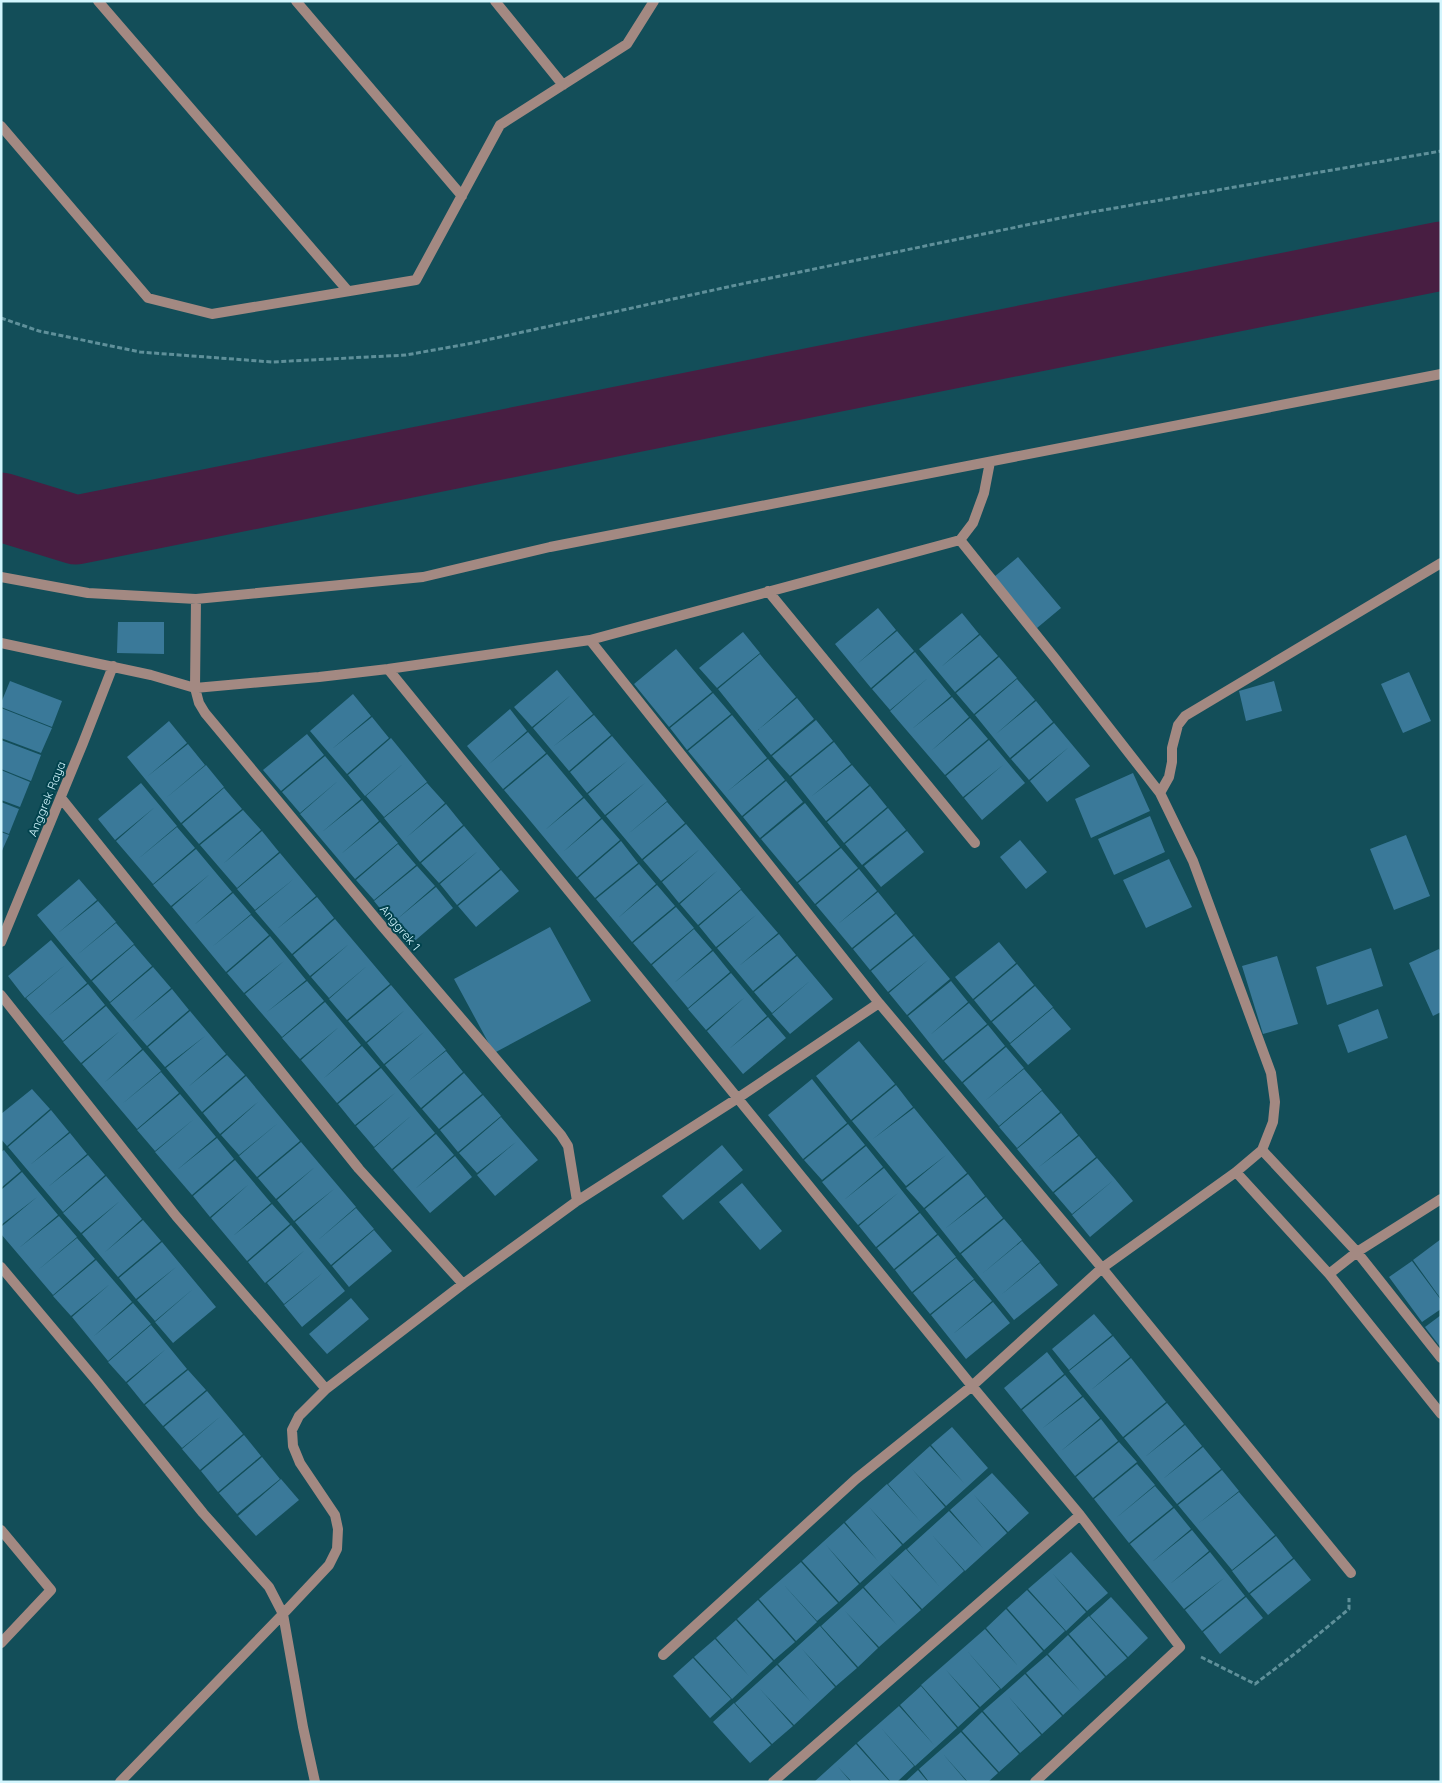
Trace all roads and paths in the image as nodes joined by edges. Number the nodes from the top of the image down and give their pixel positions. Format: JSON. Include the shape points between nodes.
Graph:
{"nodes":[{"id":1,"x":98,"y":1,"type":"edge"},
{"id":2,"x":296,"y":1,"type":"edge"},
{"id":3,"x":494,"y":1,"type":"edge"},
{"id":4,"x":654,"y":1,"type":"edge"},
{"id":5,"x":563,"y":85,"type":"junction"},
{"id":6,"x":1,"y":126,"type":"edge"},
{"id":7,"x":1441,"y":151,"type":"edge"},
{"id":8,"x":462,"y":196,"type":"junction"},
{"id":9,"x":348,"y":291,"type":"junction"},
{"id":10,"x":1,"y":318,"type":"edge"},
{"id":11,"x":1441,"y":374,"type":"edge"},
{"id":12,"x":988,"y":465,"type":"junction"},
{"id":13,"x":960,"y":540,"type":"junction"},
{"id":14,"x":1441,"y":563,"type":"edge"},
{"id":15,"x":1,"y":577,"type":"edge"},
{"id":16,"x":768,"y":591,"type":"junction"},
{"id":17,"x":196,"y":599,"type":"junction"},
{"id":18,"x":590,"y":640,"type":"junction"},
{"id":19,"x":1,"y":643,"type":"edge"},
{"id":20,"x":113,"y":666,"type":"junction"},
{"id":21,"x":388,"y":669,"type":"junction"},
{"id":22,"x":195,"y":688,"type":"junction"},
{"id":23,"x":1160,"y":793,"type":"junction"},
{"id":24,"x":61,"y":798,"type":"junction"},
{"id":25,"x":975,"y":843,"type":"dead end"},
{"id":26,"x":1,"y":942,"type":"edge"},
{"id":27,"x":1,"y":995,"type":"edge"},
{"id":28,"x":879,"y":1003,"type":"junction"},
{"id":29,"x":738,"y":1098,"type":"junction"},
{"id":30,"x":1262,"y":1150,"type":"junction"},
{"id":31,"x":1236,"y":1172,"type":"junction"},
{"id":32,"x":1441,"y":1199,"type":"edge"},
{"id":33,"x":577,"y":1200,"type":"junction"},
{"id":34,"x":1356,"y":1252,"type":"junction"},
{"id":35,"x":1,"y":1267,"type":"edge"},
{"id":36,"x":1102,"y":1268,"type":"junction"},
{"id":37,"x":1329,"y":1274,"type":"junction"},
{"id":38,"x":463,"y":1284,"type":"junction"},
{"id":39,"x":1441,"y":1358,"type":"edge"},
{"id":40,"x":972,"y":1386,"type":"junction"},
{"id":41,"x":326,"y":1389,"type":"junction"},
{"id":42,"x":1441,"y":1414,"type":"edge"},
{"id":43,"x":1080,"y":1514,"type":"junction"},
{"id":44,"x":1,"y":1530,"type":"edge"},
{"id":45,"x":1351,"y":1573,"type":"joint"},
{"id":46,"x":283,"y":1614,"type":"junction"},
{"id":47,"x":1,"y":1643,"type":"edge"},
{"id":48,"x":1180,"y":1647,"type":"junction"},
{"id":49,"x":663,"y":1655,"type":"dead end"},
{"id":50,"x":120,"y":1782,"type":"edge"},
{"id":51,"x":315,"y":1782,"type":"edge"},
{"id":52,"x":773,"y":1782,"type":"edge"},
{"id":53,"x":1035,"y":1782,"type":"edge"}],
"edges":[{"from":1,"to":9,"type":"street"},
{"from":2,"to":8,"type":"street"},
{"from":3,"to":5,"type":"street"},
{"from":4,"to":5,"type":"street","via":[[627,44]]},
{"from":5,"to":8,"type":"street","via":[[500,125]]},
{"from":6,"to":9,"type":"street","via":[[148,298],[212,314]]},
{"from":7,"to":10,"type":"path","via":[[1076,215],[406,355],[272,362],[140,352],[39,331]]},
{"from":8,"to":9,"type":"street","via":[[416,280]]},
{"from":11,"to":12,"type":"street"},
{"from":12,"to":13,"type":"street","via":[[984,493],[973,522]]},
{"from":12,"to":17,"type":"street","via":[[550,547],[424,577]]},
{"from":13,"to":16,"type":"street"},
{"from":13,"to":23,"type":"street"},
{"from":14,"to":23,"type":"street","via":[[1186,716],[1178,725],[1169,776]]},
{"from":15,"to":17,"type":"street","via":[[88,593]]},
{"from":16,"to":18,"type":"street"},
{"from":16,"to":25,"type":"street"},
{"from":17,"to":22,"type":"street","name":"Anggrek 1"},
{"from":18,"to":21,"type":"street"},
{"from":18,"to":28,"type":"street"},
{"from":19,"to":20,"type":"street"},
{"from":20,"to":22,"type":"street"},
{"from":20,"to":24,"type":"street","name":"Anggrek Raya"},
{"from":21,"to":22,"type":"street"},
{"from":21,"to":29,"type":"street"},
{"from":22,"to":33,"type":"street","name":"Anggrek 1","via":[[199,703],[215,727],[561,1135],[568,1146]]},
{"from":23,"to":30,"type":"street","via":[[1193,861],[1270,1073],[1275,1102],[1273,1122]]},
{"from":24,"to":26,"type":"street","name":"Anggrek Raya"},
{"from":24,"to":38,"type":"street","via":[[359,1169]]},
{"from":27,"to":41,"type":"street","via":[[176,1216]]},
{"from":28,"to":29,"type":"street"},
{"from":28,"to":36,"type":"street"},
{"from":29,"to":33,"type":"street"},
{"from":29,"to":40,"type":"street"},
{"from":30,"to":31,"type":"street"},
{"from":30,"to":34,"type":"street"},
{"from":31,"to":36,"type":"street"},
{"from":31,"to":37,"type":"street"},
{"from":32,"to":34,"type":"street"},
{"from":33,"to":38,"type":"street"},
{"from":34,"to":37,"type":"street"},
{"from":34,"to":39,"type":"street"},
{"from":35,"to":46,"type":"street","via":[[203,1513],[269,1587]]},
{"from":36,"to":40,"type":"street"},
{"from":36,"to":45,"type":"street"},
{"from":37,"to":42,"type":"street"},
{"from":38,"to":41,"type":"street"},
{"from":40,"to":43,"type":"street"},
{"from":40,"to":49,"type":"street","via":[[856,1479]]},
{"from":41,"to":46,"type":"street","via":[[299,1416],[292,1430],[293,1446],[300,1463],[335,1515],[337,1549],[329,1565]]},
{"from":43,"to":48,"type":"street"},
{"from":43,"to":52,"type":"street"},
{"from":44,"to":47,"type":"street","via":[[51,1590]]},
{"from":45,"to":48,"type":"path","via":[[1348,1609],[1255,1684]]},
{"from":46,"to":50,"type":"street"},
{"from":46,"to":51,"type":"street"},
{"from":48,"to":53,"type":"street"}]}
